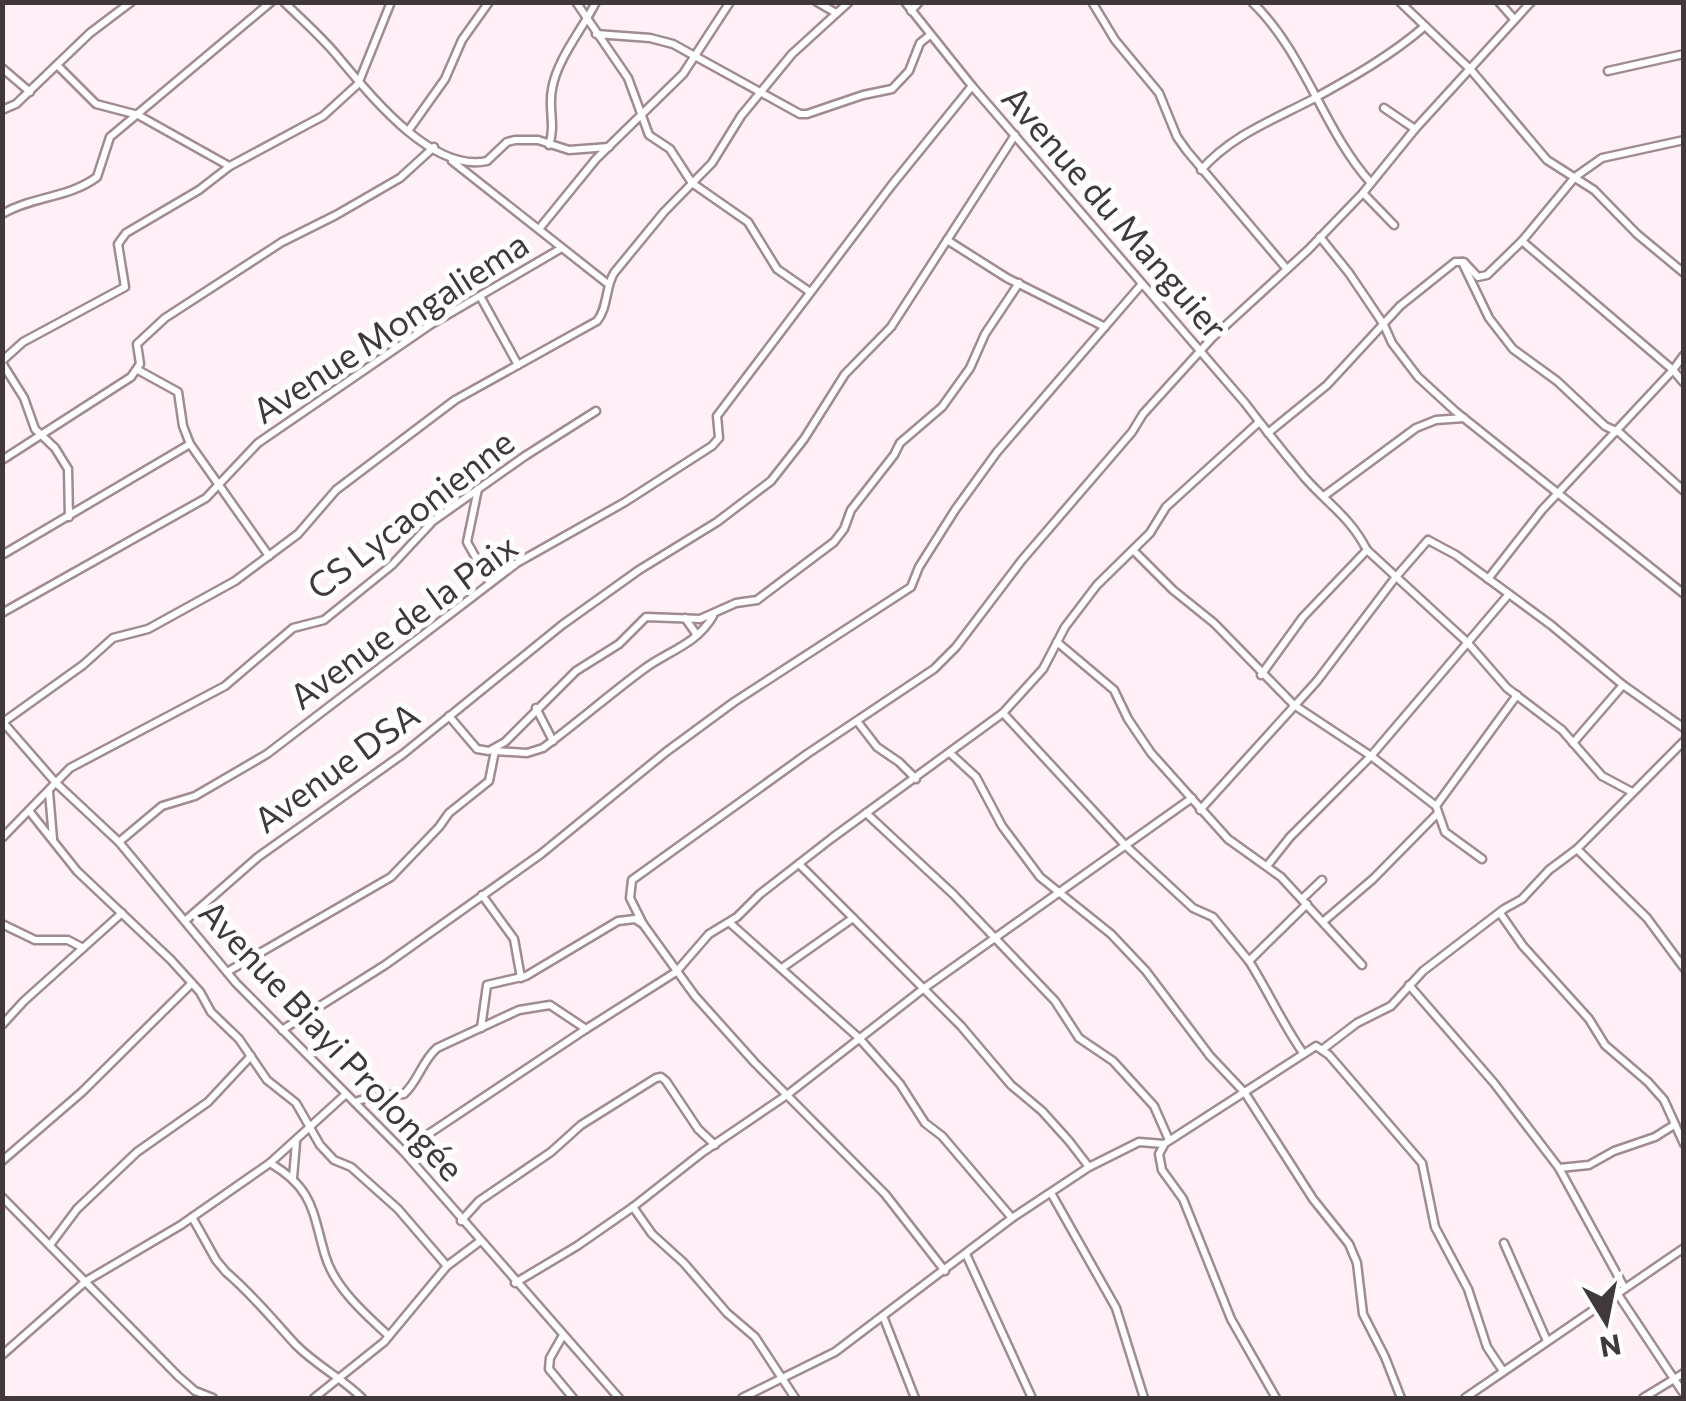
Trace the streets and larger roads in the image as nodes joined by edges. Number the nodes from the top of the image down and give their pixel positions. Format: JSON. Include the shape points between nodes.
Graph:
{"nodes":[{"id":1,"x":131,"y":2,"type":"edge"},
{"id":2,"x":271,"y":2,"type":"edge"},
{"id":3,"x":284,"y":2,"type":"edge"},
{"id":4,"x":391,"y":2,"type":"edge"},
{"id":5,"x":489,"y":2,"type":"edge"},
{"id":6,"x":576,"y":2,"type":"edge"},
{"id":7,"x":596,"y":2,"type":"edge"},
{"id":8,"x":730,"y":2,"type":"edge"},
{"id":9,"x":817,"y":2,"type":"edge"},
{"id":10,"x":848,"y":2,"type":"edge"},
{"id":11,"x":904,"y":2,"type":"edge"},
{"id":12,"x":919,"y":2,"type":"edge"},
{"id":13,"x":1092,"y":2,"type":"edge"},
{"id":14,"x":1252,"y":2,"type":"edge"},
{"id":15,"x":1400,"y":2,"type":"edge"},
{"id":16,"x":1498,"y":2,"type":"edge"},
{"id":17,"x":1531,"y":2,"type":"edge"},
{"id":18,"x":911,"y":10,"type":"junction"},
{"id":19,"x":836,"y":13,"type":"junction"},
{"id":20,"x":587,"y":20,"type":"junction"},
{"id":21,"x":1514,"y":20,"type":"junction"},
{"id":22,"x":1425,"y":26,"type":"junction"},
{"id":23,"x":596,"y":34,"type":"junction"},
{"id":24,"x":930,"y":35,"type":"junction"},
{"id":25,"x":695,"y":54,"type":"junction"},
{"id":26,"x":1684,"y":54,"type":"edge"},
{"id":27,"x":57,"y":65,"type":"junction"},
{"id":28,"x":2,"y":68,"type":"edge"},
{"id":29,"x":1471,"y":70,"type":"junction"},
{"id":30,"x":1608,"y":71,"type":"dead end"},
{"id":31,"x":358,"y":84,"type":"junction"},
{"id":32,"x":972,"y":86,"type":"junction"},
{"id":33,"x":763,"y":91,"type":"junction"},
{"id":34,"x":30,"y":92,"type":"junction"},
{"id":35,"x":1317,"y":97,"type":"junction"},
{"id":36,"x":1384,"y":108,"type":"dead end"},
{"id":37,"x":2,"y":110,"type":"edge"},
{"id":38,"x":138,"y":115,"type":"junction"},
{"id":39,"x":641,"y":117,"type":"junction"},
{"id":40,"x":1415,"y":129,"type":"junction"},
{"id":41,"x":408,"y":131,"type":"junction"},
{"id":42,"x":1015,"y":135,"type":"junction"},
{"id":43,"x":1684,"y":140,"type":"edge"},
{"id":44,"x":549,"y":145,"type":"junction"},
{"id":45,"x":434,"y":147,"type":"junction"},
{"id":46,"x":609,"y":148,"type":"junction"},
{"id":47,"x":452,"y":160,"type":"junction"},
{"id":48,"x":230,"y":166,"type":"junction"},
{"id":49,"x":1201,"y":170,"type":"junction"},
{"id":50,"x":1575,"y":177,"type":"junction"},
{"id":51,"x":692,"y":183,"type":"junction"},
{"id":52,"x":1372,"y":183,"type":"junction"},
{"id":53,"x":1363,"y":193,"type":"junction"},
{"id":54,"x":2,"y":214,"type":"edge"},
{"id":55,"x":1394,"y":225,"type":"dead end"},
{"id":56,"x":538,"y":229,"type":"junction"},
{"id":57,"x":1320,"y":238,"type":"junction"},
{"id":58,"x":946,"y":240,"type":"junction"},
{"id":59,"x":1522,"y":241,"type":"junction"},
{"id":60,"x":560,"y":248,"type":"junction"},
{"id":61,"x":1461,"y":261,"type":"junction"},
{"id":62,"x":1286,"y":268,"type":"junction"},
{"id":63,"x":1684,"y":273,"type":"edge"},
{"id":64,"x":1018,"y":283,"type":"junction"},
{"id":65,"x":608,"y":284,"type":"junction"},
{"id":66,"x":1141,"y":285,"type":"junction"},
{"id":67,"x":810,"y":292,"type":"junction"},
{"id":68,"x":480,"y":296,"type":"junction"},
{"id":69,"x":1384,"y":324,"type":"junction"},
{"id":70,"x":1105,"y":327,"type":"junction"},
{"id":71,"x":1202,"y":352,"type":"junction"},
{"id":72,"x":1684,"y":355,"type":"edge"},
{"id":73,"x":2,"y":362,"type":"edge"},
{"id":74,"x":518,"y":365,"type":"junction"},
{"id":75,"x":138,"y":370,"type":"junction"},
{"id":76,"x":1672,"y":370,"type":"junction"},
{"id":77,"x":1684,"y":382,"type":"edge"},
{"id":78,"x":596,"y":411,"type":"dead end"},
{"id":79,"x":1464,"y":418,"type":"junction"},
{"id":80,"x":1258,"y":423,"type":"junction"},
{"id":81,"x":1616,"y":429,"type":"junction"},
{"id":82,"x":1268,"y":432,"type":"junction"},
{"id":83,"x":41,"y":437,"type":"junction"},
{"id":84,"x":190,"y":444,"type":"junction"},
{"id":85,"x":2,"y":460,"type":"edge"},
{"id":86,"x":218,"y":485,"type":"junction"},
{"id":87,"x":478,"y":488,"type":"junction"},
{"id":88,"x":1684,"y":491,"type":"edge"},
{"id":89,"x":1558,"y":495,"type":"junction"},
{"id":90,"x":1324,"y":496,"type":"junction"},
{"id":91,"x":68,"y":517,"type":"junction"},
{"id":92,"x":1133,"y":550,"type":"junction"},
{"id":93,"x":1367,"y":550,"type":"junction"},
{"id":94,"x":2,"y":554,"type":"edge"},
{"id":95,"x":269,"y":556,"type":"junction"},
{"id":96,"x":1395,"y":578,"type":"junction"},
{"id":97,"x":1488,"y":579,"type":"junction"},
{"id":98,"x":490,"y":583,"type":"junction"},
{"id":99,"x":1509,"y":594,"type":"junction"},
{"id":100,"x":1684,"y":594,"type":"edge"},
{"id":101,"x":2,"y":614,"type":"edge"},
{"id":102,"x":714,"y":615,"type":"junction"},
{"id":103,"x":685,"y":618,"type":"junction"},
{"id":104,"x":698,"y":635,"type":"junction"},
{"id":105,"x":1057,"y":642,"type":"junction"},
{"id":106,"x":1466,"y":642,"type":"junction"},
{"id":107,"x":1261,"y":675,"type":"junction"},
{"id":108,"x":1623,"y":685,"type":"junction"},
{"id":109,"x":1517,"y":695,"type":"junction"},
{"id":110,"x":1294,"y":705,"type":"junction"},
{"id":111,"x":536,"y":708,"type":"junction"},
{"id":112,"x":1003,"y":713,"type":"junction"},
{"id":113,"x":449,"y":716,"type":"junction"},
{"id":114,"x":857,"y":721,"type":"junction"},
{"id":115,"x":3,"y":722,"type":"edge"},
{"id":116,"x":1684,"y":728,"type":"edge"},
{"id":117,"x":554,"y":740,"type":"junction"},
{"id":118,"x":1684,"y":741,"type":"edge"},
{"id":119,"x":1574,"y":744,"type":"junction"},
{"id":120,"x":492,"y":751,"type":"junction"},
{"id":121,"x":951,"y":754,"type":"junction"},
{"id":122,"x":1371,"y":756,"type":"junction"},
{"id":123,"x":916,"y":779,"type":"junction"},
{"id":124,"x":56,"y":783,"type":"junction"},
{"id":125,"x":49,"y":791,"type":"junction"},
{"id":126,"x":1632,"y":792,"type":"junction"},
{"id":127,"x":1192,"y":798,"type":"junction"},
{"id":128,"x":1437,"y":809,"type":"junction"},
{"id":129,"x":1200,"y":810,"type":"junction"},
{"id":130,"x":30,"y":812,"type":"junction"},
{"id":131,"x":866,"y":812,"type":"junction"},
{"id":132,"x":2,"y":838,"type":"edge"},
{"id":133,"x":53,"y":841,"type":"junction"},
{"id":134,"x":119,"y":842,"type":"junction"},
{"id":135,"x":1125,"y":846,"type":"junction"},
{"id":136,"x":1577,"y":849,"type":"junction"},
{"id":137,"x":1482,"y":859,"type":"dead end"},
{"id":138,"x":799,"y":864,"type":"junction"},
{"id":139,"x":1266,"y":866,"type":"junction"},
{"id":140,"x":1322,"y":880,"type":"dead end"},
{"id":141,"x":1057,"y":893,"type":"junction"},
{"id":142,"x":482,"y":895,"type":"junction"},
{"id":143,"x":1304,"y":902,"type":"junction"},
{"id":144,"x":122,"y":913,"type":"junction"},
{"id":145,"x":1500,"y":913,"type":"junction"},
{"id":146,"x":853,"y":918,"type":"junction"},
{"id":147,"x":186,"y":920,"type":"junction"},
{"id":148,"x":1324,"y":921,"type":"junction"},
{"id":149,"x":730,"y":922,"type":"junction"},
{"id":150,"x":2,"y":924,"type":"edge"},
{"id":151,"x":643,"y":924,"type":"junction"},
{"id":152,"x":996,"y":938,"type":"junction"},
{"id":153,"x":82,"y":948,"type":"junction"},
{"id":154,"x":1248,"y":961,"type":"junction"},
{"id":155,"x":1362,"y":965,"type":"dead end"},
{"id":156,"x":782,"y":968,"type":"junction"},
{"id":157,"x":1684,"y":968,"type":"edge"},
{"id":158,"x":227,"y":972,"type":"junction"},
{"id":159,"x":676,"y":972,"type":"junction"},
{"id":160,"x":521,"y":978,"type":"junction"},
{"id":161,"x":192,"y":983,"type":"junction"},
{"id":162,"x":1409,"y":986,"type":"junction"},
{"id":163,"x":923,"y":989,"type":"junction"},
{"id":164,"x":2,"y":1025,"type":"edge"},
{"id":165,"x":480,"y":1028,"type":"junction"},
{"id":166,"x":586,"y":1029,"type":"junction"},
{"id":167,"x":282,"y":1030,"type":"junction"},
{"id":168,"x":859,"y":1038,"type":"junction"},
{"id":169,"x":1323,"y":1049,"type":"junction"},
{"id":170,"x":1303,"y":1053,"type":"junction"},
{"id":171,"x":252,"y":1056,"type":"junction"},
{"id":172,"x":1245,"y":1093,"type":"junction"},
{"id":173,"x":346,"y":1094,"type":"junction"},
{"id":174,"x":787,"y":1095,"type":"junction"},
{"id":175,"x":354,"y":1102,"type":"junction"},
{"id":176,"x":1674,"y":1124,"type":"junction"},
{"id":177,"x":308,"y":1127,"type":"junction"},
{"id":178,"x":296,"y":1141,"type":"junction"},
{"id":179,"x":1167,"y":1142,"type":"junction"},
{"id":180,"x":1684,"y":1144,"type":"edge"},
{"id":181,"x":715,"y":1145,"type":"junction"},
{"id":182,"x":402,"y":1150,"type":"junction"},
{"id":183,"x":2,"y":1161,"type":"edge"},
{"id":184,"x":270,"y":1163,"type":"junction"},
{"id":185,"x":1089,"y":1168,"type":"junction"},
{"id":186,"x":1559,"y":1168,"type":"junction"},
{"id":187,"x":292,"y":1178,"type":"junction"},
{"id":188,"x":1051,"y":1192,"type":"junction"},
{"id":189,"x":2,"y":1197,"type":"edge"},
{"id":190,"x":633,"y":1207,"type":"junction"},
{"id":191,"x":192,"y":1217,"type":"junction"},
{"id":192,"x":1012,"y":1218,"type":"junction"},
{"id":193,"x":461,"y":1221,"type":"junction"},
{"id":194,"x":479,"y":1242,"type":"junction"},
{"id":195,"x":1504,"y":1243,"type":"dead end"},
{"id":196,"x":50,"y":1245,"type":"junction"},
{"id":197,"x":1684,"y":1248,"type":"edge"},
{"id":198,"x":966,"y":1254,"type":"junction"},
{"id":199,"x":448,"y":1266,"type":"junction"},
{"id":200,"x":945,"y":1271,"type":"junction"},
{"id":201,"x":86,"y":1281,"type":"junction"},
{"id":202,"x":515,"y":1283,"type":"junction"},
{"id":203,"x":1621,"y":1290,"type":"junction"},
{"id":204,"x":882,"y":1316,"type":"junction"},
{"id":205,"x":389,"y":1336,"type":"junction"},
{"id":206,"x":562,"y":1336,"type":"junction"},
{"id":207,"x":1547,"y":1341,"type":"junction"},
{"id":208,"x":3,"y":1355,"type":"edge"},
{"id":209,"x":1503,"y":1371,"type":"junction"},
{"id":210,"x":1684,"y":1373,"type":"edge"},
{"id":211,"x":340,"y":1377,"type":"junction"},
{"id":212,"x":781,"y":1378,"type":"junction"},
{"id":213,"x":1675,"y":1379,"type":"junction"},
{"id":214,"x":1684,"y":1394,"type":"edge"},
{"id":215,"x":213,"y":1398,"type":"edge"},
{"id":216,"x":314,"y":1398,"type":"edge"},
{"id":217,"x":362,"y":1398,"type":"edge"},
{"id":218,"x":573,"y":1398,"type":"edge"},
{"id":219,"x":618,"y":1398,"type":"edge"},
{"id":220,"x":742,"y":1398,"type":"edge"},
{"id":221,"x":795,"y":1398,"type":"edge"},
{"id":222,"x":915,"y":1398,"type":"edge"},
{"id":223,"x":1032,"y":1398,"type":"edge"},
{"id":224,"x":1144,"y":1398,"type":"edge"},
{"id":225,"x":1276,"y":1398,"type":"edge"},
{"id":226,"x":1400,"y":1398,"type":"edge"},
{"id":227,"x":1465,"y":1398,"type":"edge"},
{"id":228,"x":1643,"y":1398,"type":"edge"}],
"edges":[{"from":1,"to":27,"type":"street"},
{"from":2,"to":38,"type":"street"},
{"from":3,"to":31,"type":"street"},
{"from":4,"to":31,"type":"street"},
{"from":5,"to":41,"type":"street"},
{"from":6,"to":20,"type":"street"},
{"from":7,"to":20,"type":"street"},
{"from":8,"to":25,"type":"street"},
{"from":9,"to":19,"type":"street"},
{"from":10,"to":19,"type":"street"},
{"from":11,"to":18,"type":"street","name":"Avenue du Manguier"},
{"from":12,"to":18,"type":"street"},
{"from":13,"to":49,"type":"street","via":[[1159,92],[1177,137]]},
{"from":14,"to":35,"type":"street","via":[[1280,34]]},
{"from":15,"to":22,"type":"street"},
{"from":16,"to":21,"type":"street"},
{"from":17,"to":21,"type":"street"},
{"from":18,"to":24,"type":"street","name":"Avenue du Manguier"},
{"from":19,"to":33,"type":"street"},
{"from":20,"to":23,"type":"street"},
{"from":20,"to":44,"type":"street","via":[[556,73]]},
{"from":21,"to":29,"type":"street"},
{"from":22,"to":29,"type":"street"},
{"from":22,"to":35,"type":"street"},
{"from":23,"to":25,"type":"street","via":[[650,38]]},
{"from":23,"to":39,"type":"street","via":[[628,78]]},
{"from":24,"to":32,"type":"street","name":"Avenue du Manguier"},
{"from":24,"to":33,"type":"street","via":[[892,89],[807,114]]},
{"from":25,"to":33,"type":"street"},
{"from":25,"to":39,"type":"street"},
{"from":26,"to":30,"type":"street"},
{"from":27,"to":34,"type":"street"},
{"from":27,"to":38,"type":"street","via":[[96,104]]},
{"from":28,"to":34,"type":"street"},
{"from":29,"to":40,"type":"street"},
{"from":29,"to":50,"type":"street","via":[[1532,145]]},
{"from":31,"to":41,"type":"street"},
{"from":31,"to":48,"type":"street","via":[[323,116]]},
{"from":32,"to":42,"type":"street","name":"Avenue du Manguier"},
{"from":32,"to":67,"type":"street"},
{"from":33,"to":51,"type":"street"},
{"from":34,"to":37,"type":"street"},
{"from":35,"to":49,"type":"street","via":[[1240,136]]},
{"from":35,"to":52,"type":"street"},
{"from":36,"to":40,"type":"street"},
{"from":38,"to":48,"type":"street"},
{"from":38,"to":54,"type":"street","via":[[106,144],[98,177]]},
{"from":39,"to":46,"type":"street"},
{"from":39,"to":51,"type":"street"},
{"from":40,"to":52,"type":"street"},
{"from":41,"to":45,"type":"street"},
{"from":42,"to":58,"type":"street"},
{"from":42,"to":66,"type":"street","name":"Avenue du Manguier"},
{"from":43,"to":50,"type":"street","via":[[1608,155]]},
{"from":44,"to":46,"type":"street"},
{"from":44,"to":47,"type":"street","via":[[515,140],[487,161]]},
{"from":45,"to":47,"type":"street"},
{"from":45,"to":75,"type":"street","via":[[400,178],[282,242],[165,318],[137,344]]},
{"from":46,"to":56,"type":"street"},
{"from":47,"to":56,"type":"street"},
{"from":48,"to":73,"type":"street","via":[[126,233],[118,244],[126,282],[120,292],[23,342]]},
{"from":49,"to":62,"type":"street"},
{"from":50,"to":59,"type":"street"},
{"from":50,"to":63,"type":"street"},
{"from":51,"to":65,"type":"street"},
{"from":51,"to":67,"type":"street","via":[[748,222],[777,269]]},
{"from":52,"to":53,"type":"street"},
{"from":53,"to":55,"type":"street"},
{"from":53,"to":57,"type":"street"},
{"from":56,"to":60,"type":"street"},
{"from":57,"to":62,"type":"street"},
{"from":57,"to":69,"type":"street"},
{"from":58,"to":64,"type":"street"},
{"from":58,"to":113,"type":"street","via":[[891,327],[845,374],[771,481],[562,625]]},
{"from":59,"to":61,"type":"street","via":[[1486,276]]},
{"from":59,"to":76,"type":"street"},
{"from":60,"to":65,"type":"street"},
{"from":60,"to":68,"type":"street","name":"Avenue Mongaliema"},
{"from":61,"to":69,"type":"street"},
{"from":61,"to":81,"type":"street","via":[[1513,349]]},
{"from":62,"to":71,"type":"street"},
{"from":64,"to":70,"type":"street"},
{"from":64,"to":102,"type":"street","via":[[965,375],[942,407],[900,443],[834,542],[765,597]]},
{"from":65,"to":74,"type":"street","via":[[597,321]]},
{"from":66,"to":70,"type":"street"},
{"from":66,"to":71,"type":"street","name":"Avenue du Manguier"},
{"from":67,"to":98,"type":"street","name":"Avenue de la Paix","via":[[717,416],[718,440]]},
{"from":68,"to":74,"type":"street"},
{"from":68,"to":86,"type":"street","name":"Avenue Mongaliema","via":[[258,443]]},
{"from":69,"to":79,"type":"street","via":[[1408,368]]},
{"from":69,"to":82,"type":"street","via":[[1328,386]]},
{"from":70,"to":142,"type":"street","via":[[986,466],[910,587],[734,702]]},
{"from":71,"to":80,"type":"street","name":"Avenue du Manguier"},
{"from":71,"to":114,"type":"street","via":[[1143,414],[956,647]]},
{"from":72,"to":76,"type":"street"},
{"from":73,"to":83,"type":"street"},
{"from":74,"to":95,"type":"street","via":[[414,430],[336,490]]},
{"from":75,"to":83,"type":"street"},
{"from":75,"to":84,"type":"street","via":[[178,392]]},
{"from":76,"to":77,"type":"street"},
{"from":76,"to":81,"type":"street"},
{"from":78,"to":87,"type":"street","name":"CS Lycaonienne"},
{"from":79,"to":89,"type":"street"},
{"from":79,"to":90,"type":"street","via":[[1416,428]]},
{"from":80,"to":82,"type":"street","name":"Avenue du Manguier"},
{"from":80,"to":92,"type":"street","via":[[1166,507]]},
{"from":81,"to":88,"type":"street"},
{"from":81,"to":89,"type":"street"},
{"from":82,"to":90,"type":"street","name":"Avenue du Manguier"},
{"from":83,"to":85,"type":"street"},
{"from":83,"to":91,"type":"street","via":[[68,469]]},
{"from":84,"to":86,"type":"street"},
{"from":84,"to":91,"type":"street"},
{"from":86,"to":95,"type":"street"},
{"from":86,"to":101,"type":"street","name":"Avenue Mongaliema","via":[[206,498]]},
{"from":87,"to":98,"type":"street","via":[[467,542]]},
{"from":87,"to":124,"type":"street","name":"CS Lycaonienne","via":[[324,620],[294,628],[226,686],[77,763]]},
{"from":89,"to":97,"type":"street"},
{"from":89,"to":100,"type":"street"},
{"from":90,"to":93,"type":"street","name":"Avenue du Manguier"},
{"from":91,"to":94,"type":"street"},
{"from":92,"to":105,"type":"street","via":[[1097,584]]},
{"from":92,"to":107,"type":"street"},
{"from":93,"to":96,"type":"street","name":"Avenue du Manguier"},
{"from":93,"to":107,"type":"street","via":[[1302,617]]},
{"from":95,"to":115,"type":"street","via":[[171,618],[113,638]]},
{"from":96,"to":97,"type":"street","via":[[1428,540]]},
{"from":96,"to":106,"type":"street","name":"Avenue du Manguier"},
{"from":96,"to":110,"type":"street"},
{"from":97,"to":99,"type":"street"},
{"from":98,"to":134,"type":"street","name":"Avenue de la Paix","via":[[267,754],[195,796],[162,806]]},
{"from":99,"to":106,"type":"street"},
{"from":99,"to":108,"type":"street"},
{"from":102,"to":103,"type":"street"},
{"from":102,"to":104,"type":"street"},
{"from":103,"to":104,"type":"street"},
{"from":103,"to":111,"type":"street","via":[[646,617]]},
{"from":104,"to":117,"type":"street"},
{"from":105,"to":112,"type":"street","via":[[1037,677]]},
{"from":105,"to":127,"type":"street","via":[[1114,690],[1151,753]]},
{"from":106,"to":109,"type":"street","name":"Avenue du Manguier"},
{"from":106,"to":122,"type":"street"},
{"from":107,"to":110,"type":"street"},
{"from":108,"to":116,"type":"street"},
{"from":108,"to":119,"type":"street"},
{"from":109,"to":119,"type":"street","name":"Avenue du Manguier"},
{"from":109,"to":128,"type":"street"},
{"from":110,"to":122,"type":"street"},
{"from":110,"to":129,"type":"street"},
{"from":111,"to":117,"type":"street"},
{"from":111,"to":120,"type":"street"},
{"from":112,"to":121,"type":"street"},
{"from":112,"to":135,"type":"street"},
{"from":113,"to":120,"type":"street","name":"Avenue DSA","via":[[477,749]]},
{"from":113,"to":147,"type":"street","name":"Avenue DSA","via":[[258,857]]},
{"from":114,"to":123,"type":"street"},
{"from":114,"to":151,"type":"street","via":[[637,875],[629,892]]},
{"from":115,"to":124,"type":"street","name":"Avenue Biayi Prolongée"},
{"from":117,"to":120,"type":"street","via":[[527,754]]},
{"from":118,"to":126,"type":"street"},
{"from":119,"to":126,"type":"street","name":"Avenue du Manguier","via":[[1602,776]]},
{"from":120,"to":158,"type":"street","via":[[489,782],[448,813],[390,877]]},
{"from":121,"to":123,"type":"street"},
{"from":121,"to":141,"type":"street","via":[[976,777],[1002,826]]},
{"from":122,"to":128,"type":"street"},
{"from":122,"to":139,"type":"street"},
{"from":123,"to":131,"type":"street"},
{"from":124,"to":125,"type":"street","name":"CS Lycaonienne"},
{"from":124,"to":134,"type":"street","name":"Avenue Biayi Prolongée"},
{"from":125,"to":130,"type":"street","name":"CS Lycaonienne"},
{"from":125,"to":133,"type":"street"},
{"from":126,"to":136,"type":"street"},
{"from":127,"to":129,"type":"street"},
{"from":127,"to":135,"type":"street"},
{"from":128,"to":137,"type":"street","via":[[1445,832]]},
{"from":128,"to":148,"type":"street"},
{"from":129,"to":139,"type":"street"},
{"from":130,"to":132,"type":"street","name":"CS Lycaonienne"},
{"from":130,"to":133,"type":"street"},
{"from":131,"to":138,"type":"street"},
{"from":131,"to":152,"type":"street"},
{"from":133,"to":144,"type":"street"},
{"from":134,"to":147,"type":"street","name":"Avenue Biayi Prolongée"},
{"from":135,"to":141,"type":"street"},
{"from":135,"to":154,"type":"street","via":[[1213,918]]},
{"from":136,"to":145,"type":"street"},
{"from":136,"to":157,"type":"street","via":[[1646,918]]},
{"from":138,"to":146,"type":"street"},
{"from":138,"to":149,"type":"street"},
{"from":139,"to":143,"type":"street"},
{"from":140,"to":143,"type":"street"},
{"from":141,"to":152,"type":"street"},
{"from":141,"to":172,"type":"street","via":[[1146,971]]},
{"from":142,"to":160,"type":"street","via":[[514,939]]},
{"from":142,"to":167,"type":"street"},
{"from":143,"to":148,"type":"street"},
{"from":143,"to":154,"type":"street"},
{"from":144,"to":153,"type":"street"},
{"from":144,"to":161,"type":"street"},
{"from":145,"to":162,"type":"street"},
{"from":145,"to":176,"type":"street","via":[[1605,1045],[1664,1100]]},
{"from":146,"to":156,"type":"street"},
{"from":146,"to":163,"type":"street"},
{"from":147,"to":158,"type":"street","name":"Avenue Biayi Prolongée"},
{"from":148,"to":155,"type":"street"},
{"from":149,"to":156,"type":"street"},
{"from":149,"to":159,"type":"street","via":[[696,945]]},
{"from":150,"to":153,"type":"street","via":[[35,940],[68,940]]},
{"from":151,"to":159,"type":"street"},
{"from":151,"to":160,"type":"street","via":[[618,921]]},
{"from":152,"to":163,"type":"street"},
{"from":152,"to":179,"type":"street","via":[[1055,1001],[1079,1038],[1113,1061],[1154,1106]]},
{"from":153,"to":164,"type":"street"},
{"from":154,"to":170,"type":"street"},
{"from":156,"to":168,"type":"street"},
{"from":158,"to":167,"type":"street","name":"Avenue Biayi Prolongée"},
{"from":159,"to":166,"type":"street"},
{"from":159,"to":174,"type":"street"},
{"from":160,"to":165,"type":"street","via":[[486,985]]},
{"from":161,"to":171,"type":"street"},
{"from":161,"to":183,"type":"street"},
{"from":162,"to":169,"type":"street","via":[[1391,1006]]},
{"from":162,"to":186,"type":"street"},
{"from":163,"to":168,"type":"street"},
{"from":163,"to":185,"type":"street"},
{"from":165,"to":166,"type":"street","via":[[533,1005],[550,1005]]},
{"from":165,"to":175,"type":"street","via":[[426,1057],[404,1094]]},
{"from":166,"to":182,"type":"street"},
{"from":167,"to":173,"type":"street","name":"Avenue Biayi Prolongée"},
{"from":168,"to":174,"type":"street"},
{"from":168,"to":192,"type":"street"},
{"from":169,"to":170,"type":"street"},
{"from":169,"to":209,"type":"street","via":[[1422,1163],[1436,1228]]},
{"from":170,"to":172,"type":"street"},
{"from":171,"to":177,"type":"street","via":[[266,1080],[296,1103]]},
{"from":171,"to":196,"type":"street","via":[[208,1102],[137,1152]]},
{"from":172,"to":179,"type":"street"},
{"from":172,"to":226,"type":"street","via":[[1350,1244],[1363,1314]]},
{"from":173,"to":175,"type":"street","name":"Avenue Biayi Prolongée"},
{"from":173,"to":177,"type":"street"},
{"from":174,"to":181,"type":"street"},
{"from":174,"to":200,"type":"street","via":[[886,1194]]},
{"from":175,"to":182,"type":"street","name":"Avenue Biayi Prolongée"},
{"from":176,"to":180,"type":"street"},
{"from":176,"to":186,"type":"street","via":[[1589,1165]]},
{"from":177,"to":178,"type":"street"},
{"from":177,"to":199,"type":"street","via":[[334,1160],[398,1210]]},
{"from":178,"to":184,"type":"street"},
{"from":178,"to":187,"type":"street"},
{"from":179,"to":185,"type":"street","via":[[1138,1142]]},
{"from":179,"to":225,"type":"street","via":[[1160,1163],[1231,1319]]},
{"from":181,"to":190,"type":"street"},
{"from":181,"to":193,"type":"street","via":[[656,1078],[581,1124]]},
{"from":182,"to":193,"type":"street","name":"Avenue Biayi Prolongée"},
{"from":184,"to":187,"type":"street"},
{"from":184,"to":191,"type":"street"},
{"from":185,"to":188,"type":"street"},
{"from":186,"to":203,"type":"street"},
{"from":187,"to":205,"type":"street","via":[[315,1210],[325,1256],[344,1288]]},
{"from":188,"to":192,"type":"street"},
{"from":188,"to":224,"type":"street","via":[[1116,1308]]},
{"from":189,"to":196,"type":"street"},
{"from":190,"to":202,"type":"street"},
{"from":190,"to":212,"type":"street","via":[[755,1336]]},
{"from":191,"to":201,"type":"street"},
{"from":191,"to":211,"type":"street","via":[[216,1260],[298,1347]]},
{"from":192,"to":198,"type":"street"},
{"from":193,"to":194,"type":"street","name":"Avenue Biayi Prolongée"},
{"from":194,"to":199,"type":"street"},
{"from":194,"to":202,"type":"street","name":"Avenue Biayi Prolongée"},
{"from":195,"to":207,"type":"street"},
{"from":196,"to":201,"type":"street"},
{"from":197,"to":203,"type":"street"},
{"from":198,"to":200,"type":"street"},
{"from":198,"to":223,"type":"street"},
{"from":199,"to":205,"type":"street"},
{"from":200,"to":204,"type":"street"},
{"from":201,"to":208,"type":"street"},
{"from":201,"to":215,"type":"street","via":[[178,1376]]},
{"from":202,"to":206,"type":"street","name":"Avenue Biayi Prolongée"},
{"from":203,"to":207,"type":"street"},
{"from":203,"to":213,"type":"street"},
{"from":204,"to":212,"type":"street","via":[[835,1352]]},
{"from":204,"to":222,"type":"street"},
{"from":205,"to":211,"type":"street"},
{"from":206,"to":218,"type":"street","via":[[549,1368]]},
{"from":206,"to":219,"type":"street","name":"Avenue Biayi Prolongée"},
{"from":207,"to":209,"type":"street"},
{"from":209,"to":227,"type":"street"},
{"from":210,"to":213,"type":"street"},
{"from":211,"to":216,"type":"street"},
{"from":211,"to":217,"type":"street"},
{"from":212,"to":220,"type":"street"},
{"from":212,"to":221,"type":"street"},
{"from":213,"to":214,"type":"street"},
{"from":213,"to":228,"type":"street"}]}
